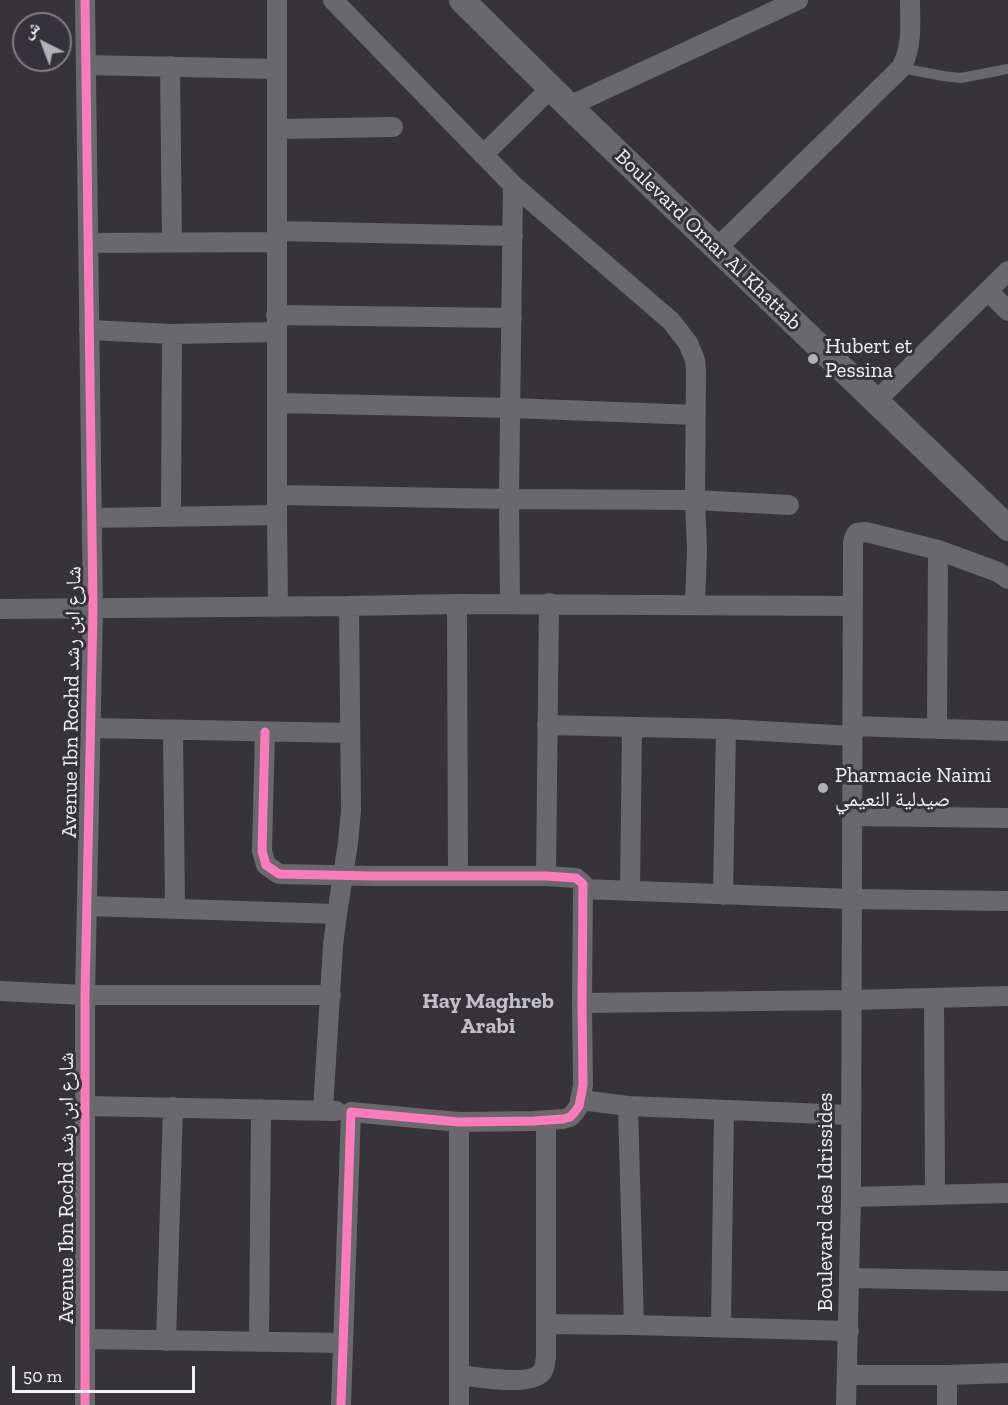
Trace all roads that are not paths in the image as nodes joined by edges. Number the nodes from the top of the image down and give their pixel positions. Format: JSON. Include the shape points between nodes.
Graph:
{"nodes":[{"id":1,"x":85,"y":0,"type":"edge"},
{"id":2,"x":277,"y":0,"type":"edge"},
{"id":3,"x":333,"y":0,"type":"edge"},
{"id":4,"x":462,"y":0,"type":"edge"},
{"id":5,"x":484,"y":0,"type":"edge"},
{"id":6,"x":798,"y":0,"type":"edge"},
{"id":7,"x":910,"y":0,"type":"edge"},
{"id":8,"x":86,"y":65,"type":"junction"},
{"id":9,"x":170,"y":66,"type":"junction"},
{"id":10,"x":901,"y":68,"type":"junction"},
{"id":11,"x":277,"y":69,"type":"junction"},
{"id":12,"x":1008,"y":69,"type":"edge"},
{"id":13,"x":551,"y":88,"type":"junction"},
{"id":14,"x":578,"y":102,"type":"junction"},
{"id":15,"x":393,"y":127,"type":"dead end"},
{"id":16,"x":277,"y":129,"type":"junction"},
{"id":17,"x":483,"y":154,"type":"junction"},
{"id":18,"x":513,"y":186,"type":"junction"},
{"id":19,"x":277,"y":236,"type":"junction"},
{"id":20,"x":513,"y":236,"type":"junction"},
{"id":21,"x":723,"y":242,"type":"junction"},
{"id":22,"x":88,"y":243,"type":"junction"},
{"id":23,"x":172,"y":243,"type":"junction"},
{"id":24,"x":1008,"y":271,"type":"edge"},
{"id":25,"x":988,"y":291,"type":"junction"},
{"id":26,"x":1008,"y":311,"type":"edge"},
{"id":27,"x":512,"y":318,"type":"junction"},
{"id":28,"x":277,"y":324,"type":"junction"},
{"id":29,"x":89,"y":330,"type":"junction"},
{"id":30,"x":172,"y":334,"type":"junction"},
{"id":31,"x":881,"y":396,"type":"junction"},
{"id":32,"x":277,"y":403,"type":"junction"},
{"id":33,"x":511,"y":408,"type":"junction"},
{"id":34,"x":696,"y":415,"type":"junction"},
{"id":35,"x":509,"y":500,"type":"junction"},
{"id":36,"x":695,"y":500,"type":"junction"},
{"id":37,"x":277,"y":505,"type":"junction"},
{"id":38,"x":789,"y":505,"type":"dead end"},
{"id":39,"x":1008,"y":508,"type":"edge"},
{"id":40,"x":171,"y":516,"type":"junction"},
{"id":41,"x":92,"y":518,"type":"junction"},
{"id":42,"x":1008,"y":528,"type":"edge"},
{"id":43,"x":938,"y":550,"type":"junction"},
{"id":44,"x":1008,"y":579,"type":"edge"},
{"id":45,"x":457,"y":603,"type":"junction"},
{"id":46,"x":510,"y":603,"type":"junction"},
{"id":47,"x":549,"y":603,"type":"junction"},
{"id":48,"x":695,"y":604,"type":"junction"},
{"id":49,"x":349,"y":606,"type":"junction"},
{"id":50,"x":853,"y":606,"type":"junction"},
{"id":51,"x":278,"y":607,"type":"junction"},
{"id":52,"x":0,"y":609,"type":"edge"},
{"id":53,"x":93,"y":609,"type":"junction"},
{"id":54,"x":547,"y":725,"type":"junction"},
{"id":55,"x":632,"y":727,"type":"junction"},
{"id":56,"x":91,"y":728,"type":"junction"},
{"id":57,"x":726,"y":729,"type":"junction"},
{"id":58,"x":937,"y":729,"type":"junction"},
{"id":59,"x":173,"y":730,"type":"junction"},
{"id":60,"x":852,"y":731,"type":"junction"},
{"id":61,"x":1008,"y":731,"type":"edge"},
{"id":62,"x":265,"y":732,"type":"junction"},
{"id":63,"x":350,"y":733,"type":"junction"},
{"id":64,"x":852,"y":816,"type":"junction"},
{"id":65,"x":1008,"y":818,"type":"edge"},
{"id":66,"x":458,"y":875,"type":"junction"},
{"id":67,"x":343,"y":876,"type":"junction"},
{"id":68,"x":546,"y":876,"type":"junction"},
{"id":69,"x":583,"y":889,"type":"junction"},
{"id":70,"x":630,"y":891,"type":"junction"},
{"id":71,"x":723,"y":895,"type":"junction"},
{"id":72,"x":851,"y":899,"type":"junction"},
{"id":73,"x":1008,"y":901,"type":"edge"},
{"id":74,"x":87,"y":906,"type":"junction"},
{"id":75,"x":175,"y":908,"type":"junction"},
{"id":76,"x":337,"y":914,"type":"junction"},
{"id":77,"x":0,"y":991,"type":"edge"},
{"id":78,"x":86,"y":995,"type":"junction"},
{"id":79,"x":331,"y":995,"type":"junction"},
{"id":80,"x":1008,"y":996,"type":"edge"},
{"id":81,"x":934,"y":998,"type":"junction"},
{"id":82,"x":851,"y":1000,"type":"junction"},
{"id":83,"x":582,"y":1003,"type":"junction"},
{"id":84,"x":581,"y":1100,"type":"junction"},
{"id":85,"x":85,"y":1106,"type":"junction"},
{"id":86,"x":628,"y":1106,"type":"junction"},
{"id":87,"x":173,"y":1107,"type":"junction"},
{"id":88,"x":261,"y":1109,"type":"junction"},
{"id":89,"x":322,"y":1110,"type":"junction"},
{"id":90,"x":724,"y":1110,"type":"junction"},
{"id":91,"x":351,"y":1112,"type":"junction"},
{"id":92,"x":851,"y":1115,"type":"junction"},
{"id":93,"x":546,"y":1120,"type":"junction"},
{"id":94,"x":459,"y":1122,"type":"junction"},
{"id":95,"x":1008,"y":1193,"type":"edge"},
{"id":96,"x":935,"y":1195,"type":"junction"},
{"id":97,"x":851,"y":1197,"type":"junction"},
{"id":98,"x":850,"y":1278,"type":"junction"},
{"id":99,"x":1008,"y":1281,"type":"edge"},
{"id":100,"x":546,"y":1324,"type":"junction"},
{"id":101,"x":634,"y":1325,"type":"junction"},
{"id":102,"x":721,"y":1327,"type":"junction"},
{"id":103,"x":849,"y":1331,"type":"junction"},
{"id":104,"x":85,"y":1339,"type":"junction"},
{"id":105,"x":166,"y":1341,"type":"junction"},
{"id":106,"x":259,"y":1342,"type":"junction"},
{"id":107,"x":343,"y":1343,"type":"junction"},
{"id":108,"x":1008,"y":1373,"type":"edge"},
{"id":109,"x":459,"y":1375,"type":"junction"},
{"id":110,"x":847,"y":1375,"type":"junction"},
{"id":111,"x":947,"y":1375,"type":"junction"},
{"id":112,"x":85,"y":1405,"type":"edge"},
{"id":113,"x":341,"y":1405,"type":"edge"},
{"id":114,"x":459,"y":1405,"type":"edge"},
{"id":115,"x":846,"y":1405,"type":"edge"},
{"id":116,"x":947,"y":1405,"type":"edge"}],
"edges":[{"from":1,"to":8,"type":"street","name":"Avenue Ibn Rochd شارع ابن رشد"},
{"from":2,"to":11,"type":"street"},
{"from":3,"to":17,"type":"street"},
{"from":4,"to":13,"type":"street","name":"Boulevard Omar Al Khattab"},
{"from":5,"to":14,"type":"street","name":"Boulevard Omar Al Khattab"},
{"from":6,"to":14,"type":"street"},
{"from":7,"to":10,"type":"street","via":[[910,43]]},
{"from":8,"to":9,"type":"street"},
{"from":8,"to":22,"type":"street","name":"Avenue Ibn Rochd شارع ابن رشد"},
{"from":9,"to":11,"type":"street"},
{"from":9,"to":23,"type":"street"},
{"from":10,"to":12,"type":"lane","via":[[962,78]]},
{"from":10,"to":21,"type":"street"},
{"from":11,"to":16,"type":"street"},
{"from":13,"to":14,"type":"street","name":"Boulevard Omar Al Khattab"},
{"from":13,"to":17,"type":"street"},
{"from":14,"to":21,"type":"street","name":"Boulevard Omar Al Khattab"},
{"from":15,"to":16,"type":"street"},
{"from":16,"to":19,"type":"street"},
{"from":17,"to":18,"type":"street"},
{"from":18,"to":20,"type":"street"},
{"from":18,"to":34,"type":"street","via":[[681,333],[695,360]]},
{"from":19,"to":20,"type":"street"},
{"from":19,"to":23,"type":"street"},
{"from":19,"to":28,"type":"street"},
{"from":20,"to":27,"type":"street"},
{"from":21,"to":31,"type":"street","name":"Boulevard Omar Al Khattab"},
{"from":22,"to":23,"type":"street"},
{"from":22,"to":29,"type":"street","name":"Avenue Ibn Rochd شارع ابن رشد"},
{"from":24,"to":25,"type":"street"},
{"from":25,"to":26,"type":"street"},
{"from":25,"to":31,"type":"street"},
{"from":27,"to":28,"type":"street"},
{"from":27,"to":33,"type":"street"},
{"from":28,"to":30,"type":"street"},
{"from":28,"to":32,"type":"street"},
{"from":29,"to":30,"type":"street"},
{"from":29,"to":41,"type":"street","name":"Avenue Ibn Rochd شارع ابن رشد"},
{"from":30,"to":40,"type":"street"},
{"from":31,"to":39,"type":"street","name":"Boulevard Omar Al Khattab"},
{"from":31,"to":42,"type":"street","name":"Boulevard Omar Al Khattab"},
{"from":32,"to":33,"type":"street"},
{"from":32,"to":37,"type":"street"},
{"from":33,"to":34,"type":"street"},
{"from":33,"to":35,"type":"street"},
{"from":34,"to":36,"type":"street"},
{"from":35,"to":36,"type":"street"},
{"from":35,"to":37,"type":"street"},
{"from":35,"to":46,"type":"street"},
{"from":36,"to":38,"type":"street"},
{"from":36,"to":48,"type":"street"},
{"from":37,"to":40,"type":"street"},
{"from":37,"to":51,"type":"street"},
{"from":40,"to":41,"type":"street"},
{"from":41,"to":53,"type":"street","name":"Avenue Ibn Rochd شارع ابن رشد"},
{"from":43,"to":44,"type":"street"},
{"from":43,"to":50,"type":"street","name":"Boulevard des Idrissides","via":[[857,533],[853,544]]},
{"from":43,"to":58,"type":"street"},
{"from":45,"to":46,"type":"street"},
{"from":45,"to":49,"type":"street"},
{"from":45,"to":66,"type":"street"},
{"from":46,"to":47,"type":"street"},
{"from":47,"to":48,"type":"street"},
{"from":47,"to":54,"type":"street"},
{"from":48,"to":50,"type":"street"},
{"from":49,"to":51,"type":"street"},
{"from":49,"to":63,"type":"street"},
{"from":50,"to":60,"type":"street","name":"Boulevard des Idrissides"},
{"from":51,"to":53,"type":"street"},
{"from":52,"to":53,"type":"street"},
{"from":53,"to":56,"type":"street","name":"Avenue Ibn Rochd شارع ابن رشد"},
{"from":54,"to":55,"type":"street"},
{"from":54,"to":68,"type":"street"},
{"from":55,"to":57,"type":"street"},
{"from":55,"to":70,"type":"street"},
{"from":56,"to":59,"type":"street"},
{"from":56,"to":74,"type":"street","name":"Avenue Ibn Rochd شارع ابن رشد"},
{"from":57,"to":60,"type":"street"},
{"from":57,"to":71,"type":"street"},
{"from":58,"to":60,"type":"street"},
{"from":58,"to":61,"type":"street"},
{"from":59,"to":62,"type":"street"},
{"from":59,"to":75,"type":"street"},
{"from":60,"to":64,"type":"street","name":"Boulevard des Idrissides"},
{"from":62,"to":63,"type":"street"},
{"from":62,"to":67,"type":"street","via":[[262,851],[266,865],[279,874]]},
{"from":63,"to":67,"type":"street","via":[[351,810]]},
{"from":64,"to":65,"type":"street"},
{"from":64,"to":72,"type":"street","name":"Boulevard des Idrissides"},
{"from":66,"to":67,"type":"street"},
{"from":66,"to":68,"type":"street"},
{"from":67,"to":76,"type":"street"},
{"from":68,"to":69,"type":"street","via":[[576,878]]},
{"from":69,"to":70,"type":"street"},
{"from":69,"to":83,"type":"street"},
{"from":70,"to":71,"type":"street"},
{"from":71,"to":72,"type":"street"},
{"from":72,"to":73,"type":"street"},
{"from":72,"to":82,"type":"street","name":"Boulevard des Idrissides"},
{"from":74,"to":75,"type":"street"},
{"from":74,"to":78,"type":"street","name":"Avenue Ibn Rochd شارع ابن رشد"},
{"from":75,"to":76,"type":"street"},
{"from":76,"to":79,"type":"street"},
{"from":77,"to":78,"type":"street"},
{"from":78,"to":79,"type":"street"},
{"from":78,"to":85,"type":"street","name":"Avenue Ibn Rochd شارع ابن رشد"},
{"from":79,"to":89,"type":"street"},
{"from":80,"to":81,"type":"street"},
{"from":81,"to":82,"type":"street"},
{"from":81,"to":96,"type":"street"},
{"from":82,"to":83,"type":"street"},
{"from":82,"to":92,"type":"street","name":"Boulevard des Idrissides"},
{"from":83,"to":84,"type":"street"},
{"from":84,"to":86,"type":"street"},
{"from":84,"to":93,"type":"street","via":[[570,1117]]},
{"from":85,"to":87,"type":"street"},
{"from":85,"to":104,"type":"street","name":"Avenue Ibn Rochd شارع ابن رشد"},
{"from":86,"to":90,"type":"street"},
{"from":86,"to":101,"type":"street"},
{"from":87,"to":88,"type":"street"},
{"from":87,"to":105,"type":"street"},
{"from":88,"to":89,"type":"street"},
{"from":88,"to":106,"type":"street"},
{"from":89,"to":91,"type":"street"},
{"from":90,"to":92,"type":"street"},
{"from":90,"to":102,"type":"street"},
{"from":91,"to":94,"type":"street"},
{"from":91,"to":107,"type":"street"},
{"from":92,"to":97,"type":"street","name":"Boulevard des Idrissides"},
{"from":93,"to":94,"type":"street"},
{"from":93,"to":100,"type":"street"},
{"from":94,"to":109,"type":"street"},
{"from":95,"to":96,"type":"street"},
{"from":96,"to":97,"type":"street"},
{"from":97,"to":98,"type":"street","name":"Boulevard des Idrissides"},
{"from":98,"to":99,"type":"street"},
{"from":98,"to":103,"type":"street","name":"Boulevard des Idrissides"},
{"from":100,"to":101,"type":"street"},
{"from":100,"to":109,"type":"street","via":[[544,1368],[532,1379]]},
{"from":101,"to":102,"type":"street"},
{"from":102,"to":103,"type":"street"},
{"from":103,"to":110,"type":"street","name":"Boulevard des Idrissides"},
{"from":104,"to":105,"type":"street"},
{"from":104,"to":112,"type":"street","name":"Avenue Ibn Rochd شارع ابن رشد"},
{"from":105,"to":106,"type":"street"},
{"from":106,"to":107,"type":"street"},
{"from":107,"to":113,"type":"street"},
{"from":108,"to":111,"type":"street"},
{"from":109,"to":114,"type":"street"},
{"from":110,"to":111,"type":"street"},
{"from":110,"to":115,"type":"street","name":"Boulevard des Idrissides"},
{"from":111,"to":116,"type":"street"}]}
